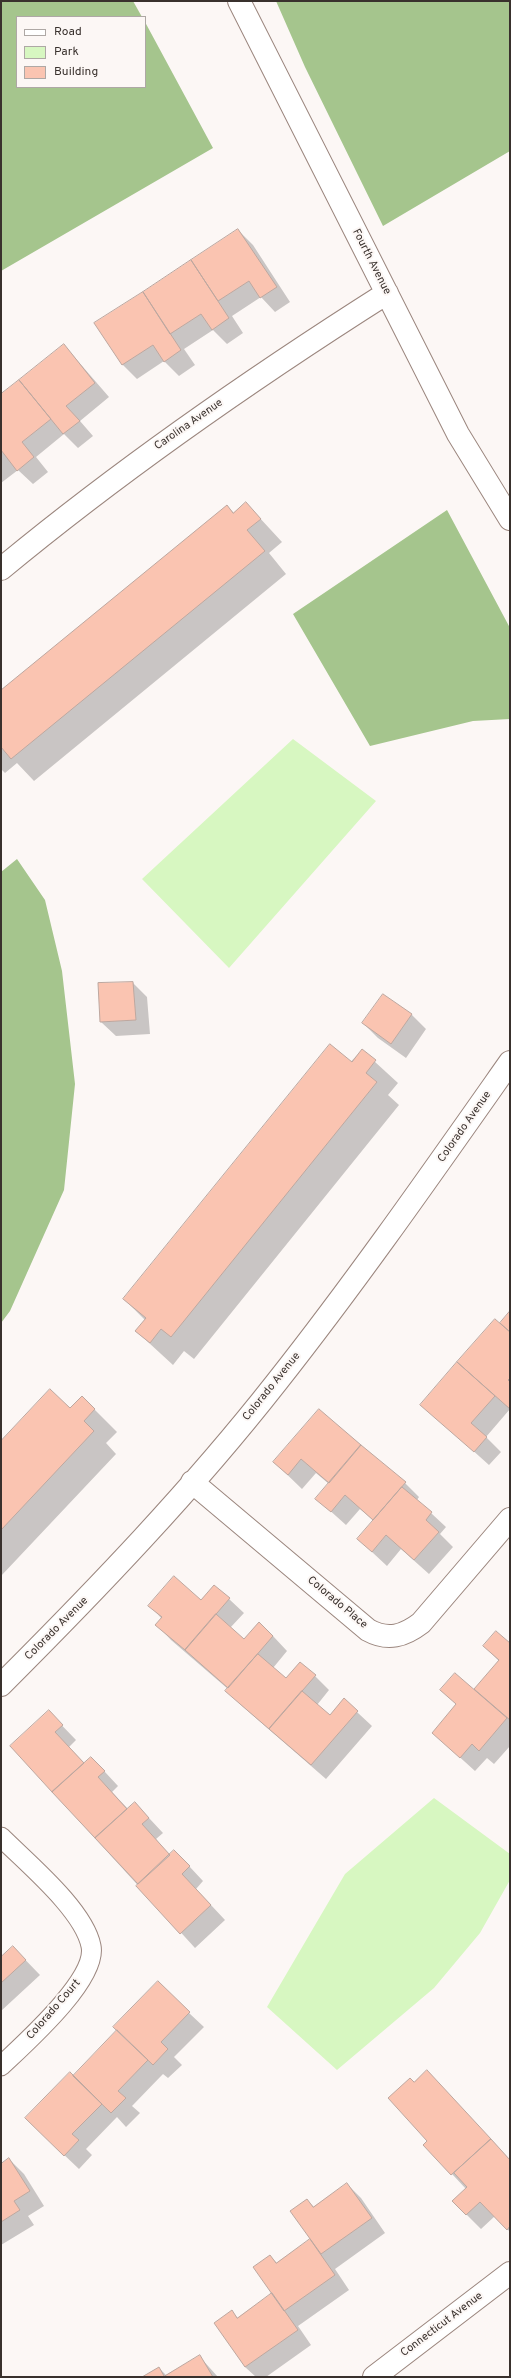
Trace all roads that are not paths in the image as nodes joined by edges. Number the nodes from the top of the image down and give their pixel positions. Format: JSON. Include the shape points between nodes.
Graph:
{"nodes":[{"id":1,"x":239,"y":1,"type":"edge"},
{"id":2,"x":387,"y":293,"type":"junction"},
{"id":3,"x":510,"y":519,"type":"edge"},
{"id":4,"x":1,"y":569,"type":"edge"},
{"id":5,"x":510,"y":1062,"type":"edge"},
{"id":6,"x":192,"y":1482,"type":"junction"},
{"id":7,"x":510,"y":1519,"type":"edge"},
{"id":8,"x":1,"y":1685,"type":"edge"},
{"id":9,"x":1,"y":1837,"type":"edge"},
{"id":10,"x":1,"y":2066,"type":"edge"},
{"id":11,"x":510,"y":2273,"type":"edge"},
{"id":12,"x":374,"y":2377,"type":"edge"}],
"edges":[{"from":1,"to":2,"type":"street","name":"Fourth Avenue"},
{"from":2,"to":3,"type":"street","name":"Fourth Avenue","via":[[458,434]]},
{"from":2,"to":4,"type":"street","name":"Carolina Avenue","via":[[186,426],[70,512]]},
{"from":5,"to":6,"type":"street","name":"Colorado Avenue","via":[[353,1282],[276,1384]]},
{"from":6,"to":7,"type":"street","name":"Colorado Place","via":[[378,1636],[408,1633],[421,1623]]},
{"from":6,"to":8,"type":"street","name":"Colorado Avenue","via":[[79,1607]]},
{"from":9,"to":10,"type":"lane","name":"Colorado Court","via":[[74,1911],[92,1946],[89,1968],[71,1994],[42,2027]]},
{"from":11,"to":12,"type":"street","name":"Connecticut Avenue"}]}
